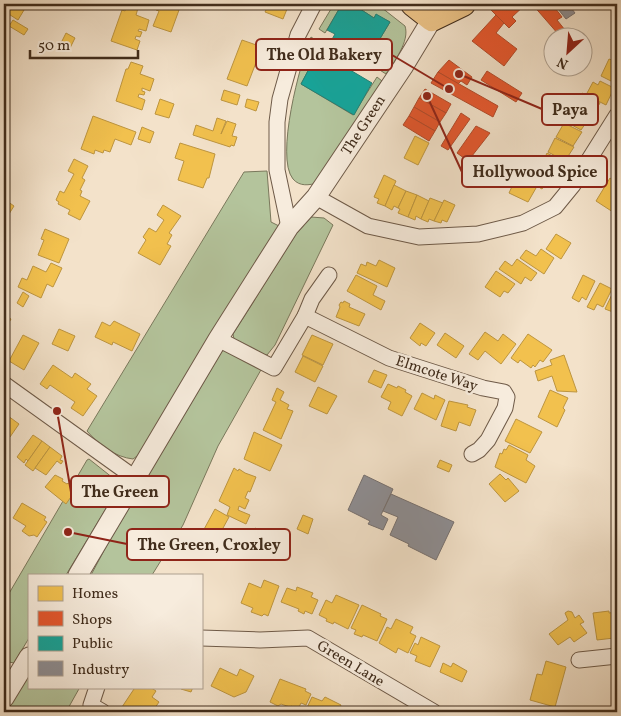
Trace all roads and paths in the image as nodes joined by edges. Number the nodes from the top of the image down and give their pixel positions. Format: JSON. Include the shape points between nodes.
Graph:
{"nodes":[{"id":1,"x":314,"y":4,"type":"edge"},
{"id":2,"x":413,"y":4,"type":"edge"},
{"id":3,"x":463,"y":4,"type":"edge"},
{"id":4,"x":432,"y":19,"type":"junction"},
{"id":5,"x":617,"y":115,"type":"edge"},
{"id":6,"x":316,"y":197,"type":"junction"},
{"id":7,"x":289,"y":227,"type":"junction"},
{"id":8,"x":329,"y":275,"type":"dead end"},
{"id":9,"x":305,"y":316,"type":"junction"},
{"id":10,"x":218,"y":339,"type":"junction"},
{"id":11,"x":4,"y":384,"type":"edge"},
{"id":12,"x":472,"y":454,"type":"dead end"},
{"id":13,"x":135,"y":478,"type":"junction"},
{"id":14,"x":79,"y":574,"type":"edge"},
{"id":15,"x":202,"y":638,"type":"edge"},
{"id":16,"x":617,"y":656,"type":"edge"},
{"id":17,"x":28,"y":660,"type":"edge"},
{"id":18,"x":578,"y":660,"type":"dead end"},
{"id":19,"x":97,"y":688,"type":"edge"},
{"id":20,"x":4,"y":698,"type":"edge"},
{"id":21,"x":103,"y":712,"type":"edge"},
{"id":22,"x":434,"y":712,"type":"edge"}],
"edges":[{"from":1,"to":7,"type":"street","via":[[298,35],[277,122],[277,170]]},
{"from":2,"to":4,"type":"main road"},
{"from":3,"to":4,"type":"main road"},
{"from":4,"to":6,"type":"street","name":"The Green"},
{"from":5,"to":6,"type":"street","via":[[573,185],[554,207],[523,223],[478,234],[419,237],[368,226]]},
{"from":6,"to":7,"type":"street","name":"The Green"},
{"from":7,"to":10,"type":"street","name":"The Green"},
{"from":8,"to":9,"type":"street","via":[[312,298]]},
{"from":9,"to":10,"type":"street","via":[[274,368]]},
{"from":9,"to":12,"type":"street","name":"Elmcote Way","via":[[389,358],[504,392],[507,397],[505,408],[488,440]]},
{"from":10,"to":13,"type":"street","name":"The Green"},
{"from":11,"to":13,"type":"street"},
{"from":13,"to":14,"type":"street","name":"The Green"},
{"from":15,"to":22,"type":"street","name":"Green Lane","via":[[308,638]]},
{"from":16,"to":18,"type":"street"},
{"from":17,"to":20,"type":"street"},
{"from":19,"to":21,"type":"street","via":[[92,705]]}]}
